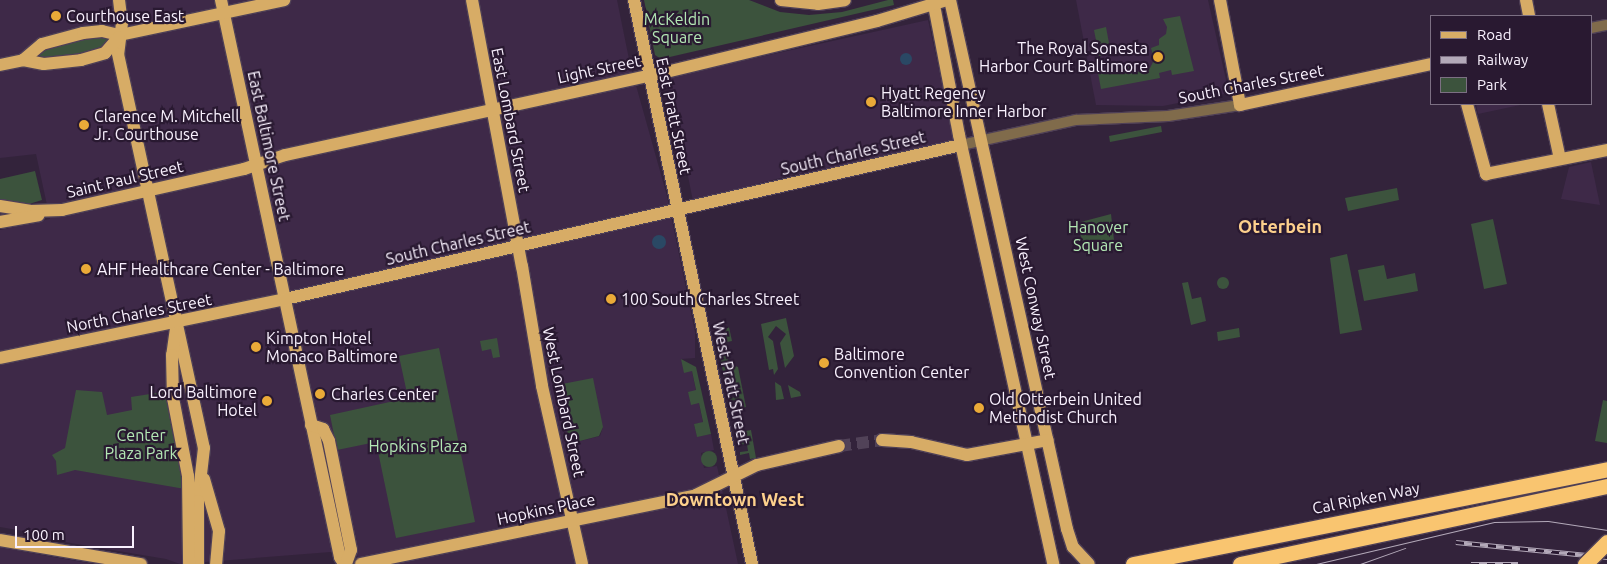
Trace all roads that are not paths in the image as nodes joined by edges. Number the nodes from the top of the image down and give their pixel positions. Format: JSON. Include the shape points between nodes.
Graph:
{"nodes":[{"id":1,"x":119,"y":0,"type":"edge"},
{"id":2,"x":284,"y":0,"type":"edge"},
{"id":3,"x":472,"y":0,"type":"edge"},
{"id":4,"x":634,"y":0,"type":"edge"},
{"id":5,"x":781,"y":0,"type":"edge"},
{"id":6,"x":845,"y":0,"type":"edge"},
{"id":7,"x":949,"y":0,"type":"edge"},
{"id":8,"x":1220,"y":0,"type":"edge"},
{"id":9,"x":1526,"y":0,"type":"edge"},
{"id":10,"x":932,"y":3,"type":"edge"},
{"id":11,"x":222,"y":6,"type":"edge"},
{"id":12,"x":1529,"y":15,"type":"edge"},
{"id":13,"x":1607,"y":25,"type":"edge"},
{"id":14,"x":1592,"y":28,"type":"edge"},
{"id":15,"x":120,"y":36,"type":"junction"},
{"id":16,"x":23,"y":60,"type":"junction"},
{"id":17,"x":1430,"y":64,"type":"edge"},
{"id":18,"x":0,"y":65,"type":"edge"},
{"id":19,"x":649,"y":76,"type":"junction"},
{"id":20,"x":1240,"y":105,"type":"junction"},
{"id":21,"x":1467,"y":105,"type":"edge"},
{"id":22,"x":1548,"y":105,"type":"edge"},
{"id":23,"x":492,"y":108,"type":"junction"},
{"id":24,"x":982,"y":140,"type":"junction"},
{"id":25,"x":961,"y":144,"type":"junction"},
{"id":26,"x":1607,"y":150,"type":"edge"},
{"id":27,"x":1560,"y":159,"type":"junction"},
{"id":28,"x":256,"y":164,"type":"junction"},
{"id":29,"x":147,"y":191,"type":"junction"},
{"id":30,"x":0,"y":206,"type":"edge"},
{"id":31,"x":678,"y":209,"type":"junction"},
{"id":32,"x":55,"y":211,"type":"junction"},
{"id":33,"x":0,"y":222,"type":"edge"},
{"id":34,"x":518,"y":246,"type":"junction"},
{"id":35,"x":285,"y":299,"type":"junction"},
{"id":36,"x":178,"y":323,"type":"junction"},
{"id":37,"x":0,"y":358,"type":"edge"},
{"id":38,"x":882,"y":440,"type":"tunnel mouth"},
{"id":39,"x":1048,"y":440,"type":"junction"},
{"id":40,"x":1027,"y":443,"type":"junction"},
{"id":41,"x":839,"y":446,"type":"tunnel mouth"},
{"id":42,"x":1607,"y":469,"type":"edge"},
{"id":43,"x":203,"y":471,"type":"junction"},
{"id":44,"x":734,"y":478,"type":"junction"},
{"id":45,"x":188,"y":485,"type":"junction"},
{"id":46,"x":1607,"y":486,"type":"edge"},
{"id":47,"x":198,"y":501,"type":"junction"},
{"id":48,"x":572,"y":520,"type":"junction"},
{"id":49,"x":0,"y":540,"type":"edge"},
{"id":50,"x":1607,"y":542,"type":"edge"},
{"id":51,"x":141,"y":564,"type":"edge"},
{"id":52,"x":189,"y":564,"type":"edge"},
{"id":53,"x":198,"y":564,"type":"edge"},
{"id":54,"x":216,"y":564,"type":"edge"},
{"id":55,"x":345,"y":564,"type":"edge"},
{"id":56,"x":361,"y":564,"type":"edge"},
{"id":57,"x":582,"y":564,"type":"edge"},
{"id":58,"x":752,"y":564,"type":"edge"},
{"id":59,"x":1053,"y":564,"type":"edge"},
{"id":60,"x":1089,"y":564,"type":"edge"},
{"id":61,"x":1133,"y":564,"type":"edge"},
{"id":62,"x":1240,"y":564,"type":"edge"},
{"id":63,"x":1585,"y":564,"type":"edge"}],
"edges":[{"from":1,"to":15,"type":"main road","via":[[122,17]]},
{"from":2,"to":11,"type":"main road"},
{"from":3,"to":23,"type":"main road","name":"East Lombard Street"},
{"from":4,"to":19,"type":"main road","name":"East Pratt Street"},
{"from":5,"to":6,"type":"main road","via":[[818,4]]},
{"from":7,"to":10,"type":"main road","name":"Light Street"},
{"from":7,"to":24,"type":"main road","name":"West Conway Street"},
{"from":8,"to":20,"type":"main road"},
{"from":9,"to":12,"type":"main road"},
{"from":10,"to":19,"type":"main road","name":"Light Street"},
{"from":10,"to":25,"type":"main road"},
{"from":11,"to":15,"type":"main road"},
{"from":11,"to":28,"type":"main road","name":"East Baltimore Street"},
{"from":13,"to":14,"type":"street"},
{"from":15,"to":16,"type":"main road","via":[[95,30],[38,46]]},
{"from":15,"to":16,"type":"main road","via":[[105,53],[90,58],[51,64]]},
{"from":15,"to":29,"type":"main road","via":[[118,54]]},
{"from":16,"to":18,"type":"main road"},
{"from":17,"to":20,"type":"main road","name":"South Charles Street"},
{"from":19,"to":23,"type":"main road","name":"Light Street"},
{"from":19,"to":31,"type":"main road","name":"East Pratt Street"},
{"from":20,"to":24,"type":"street","name":"South Charles Street","via":[[1168,116],[1086,118]]},
{"from":21,"to":27,"type":"main road","via":[[1486,174]]},
{"from":22,"to":27,"type":"main road"},
{"from":23,"to":28,"type":"main road","name":"Light Street"},
{"from":23,"to":34,"type":"main road","name":"East Lombard Street"},
{"from":24,"to":25,"type":"street","name":"South Charles Street"},
{"from":24,"to":39,"type":"main road","name":"West Conway Street"},
{"from":25,"to":31,"type":"main road","name":"South Charles Street"},
{"from":25,"to":40,"type":"main road"},
{"from":26,"to":27,"type":"main road"},
{"from":28,"to":29,"type":"main road","name":"Saint Paul Street"},
{"from":28,"to":35,"type":"main road","name":"East Baltimore Street"},
{"from":29,"to":32,"type":"main road","name":"Saint Paul Street"},
{"from":29,"to":36,"type":"main road"},
{"from":30,"to":32,"type":"main road","name":"Saint Paul Street"},
{"from":31,"to":34,"type":"main road","name":"South Charles Street"},
{"from":31,"to":44,"type":"main road","name":"West Pratt Street"},
{"from":32,"to":33,"type":"main road"},
{"from":34,"to":35,"type":"main road","name":"South Charles Street"},
{"from":34,"to":48,"type":"main road","name":"West Lombard Street","via":[[540,376]]},
{"from":35,"to":36,"type":"main road","name":"North Charles Street"},
{"from":35,"to":55,"type":"main road","name":"East Baltimore Street","via":[[340,557]]},
{"from":36,"to":37,"type":"main road","name":"North Charles Street"},
{"from":36,"to":43,"type":"main road","via":[[204,448]]},
{"from":36,"to":45,"type":"main road","via":[[172,355],[173,398]]},
{"from":38,"to":40,"type":"main road","via":[[911,442],[967,456]]},
{"from":39,"to":40,"type":"main road"},
{"from":39,"to":60,"type":"main road","name":"West Conway Street","via":[[1070,542]]},
{"from":40,"to":59,"type":"main road"},
{"from":41,"to":44,"type":"main road","name":"Hopkins Place","via":[[765,462]]},
{"from":42,"to":61,"type":"highway","name":"Cal Ripken Way"},
{"from":43,"to":47,"type":"main road"},
{"from":43,"to":54,"type":"main road","via":[[220,531]]},
{"from":44,"to":48,"type":"main road","name":"Hopkins Place","via":[[696,495]]},
{"from":44,"to":58,"type":"main road","name":"West Pratt Street"},
{"from":45,"to":47,"type":"main road"},
{"from":45,"to":52,"type":"main road"},
{"from":46,"to":62,"type":"highway"},
{"from":47,"to":53,"type":"main road"},
{"from":48,"to":56,"type":"main road","name":"Hopkins Place"},
{"from":48,"to":57,"type":"main road","name":"West Lombard Street"},
{"from":49,"to":51,"type":"main road"},
{"from":50,"to":63,"type":"highway","bridge":true}]}
